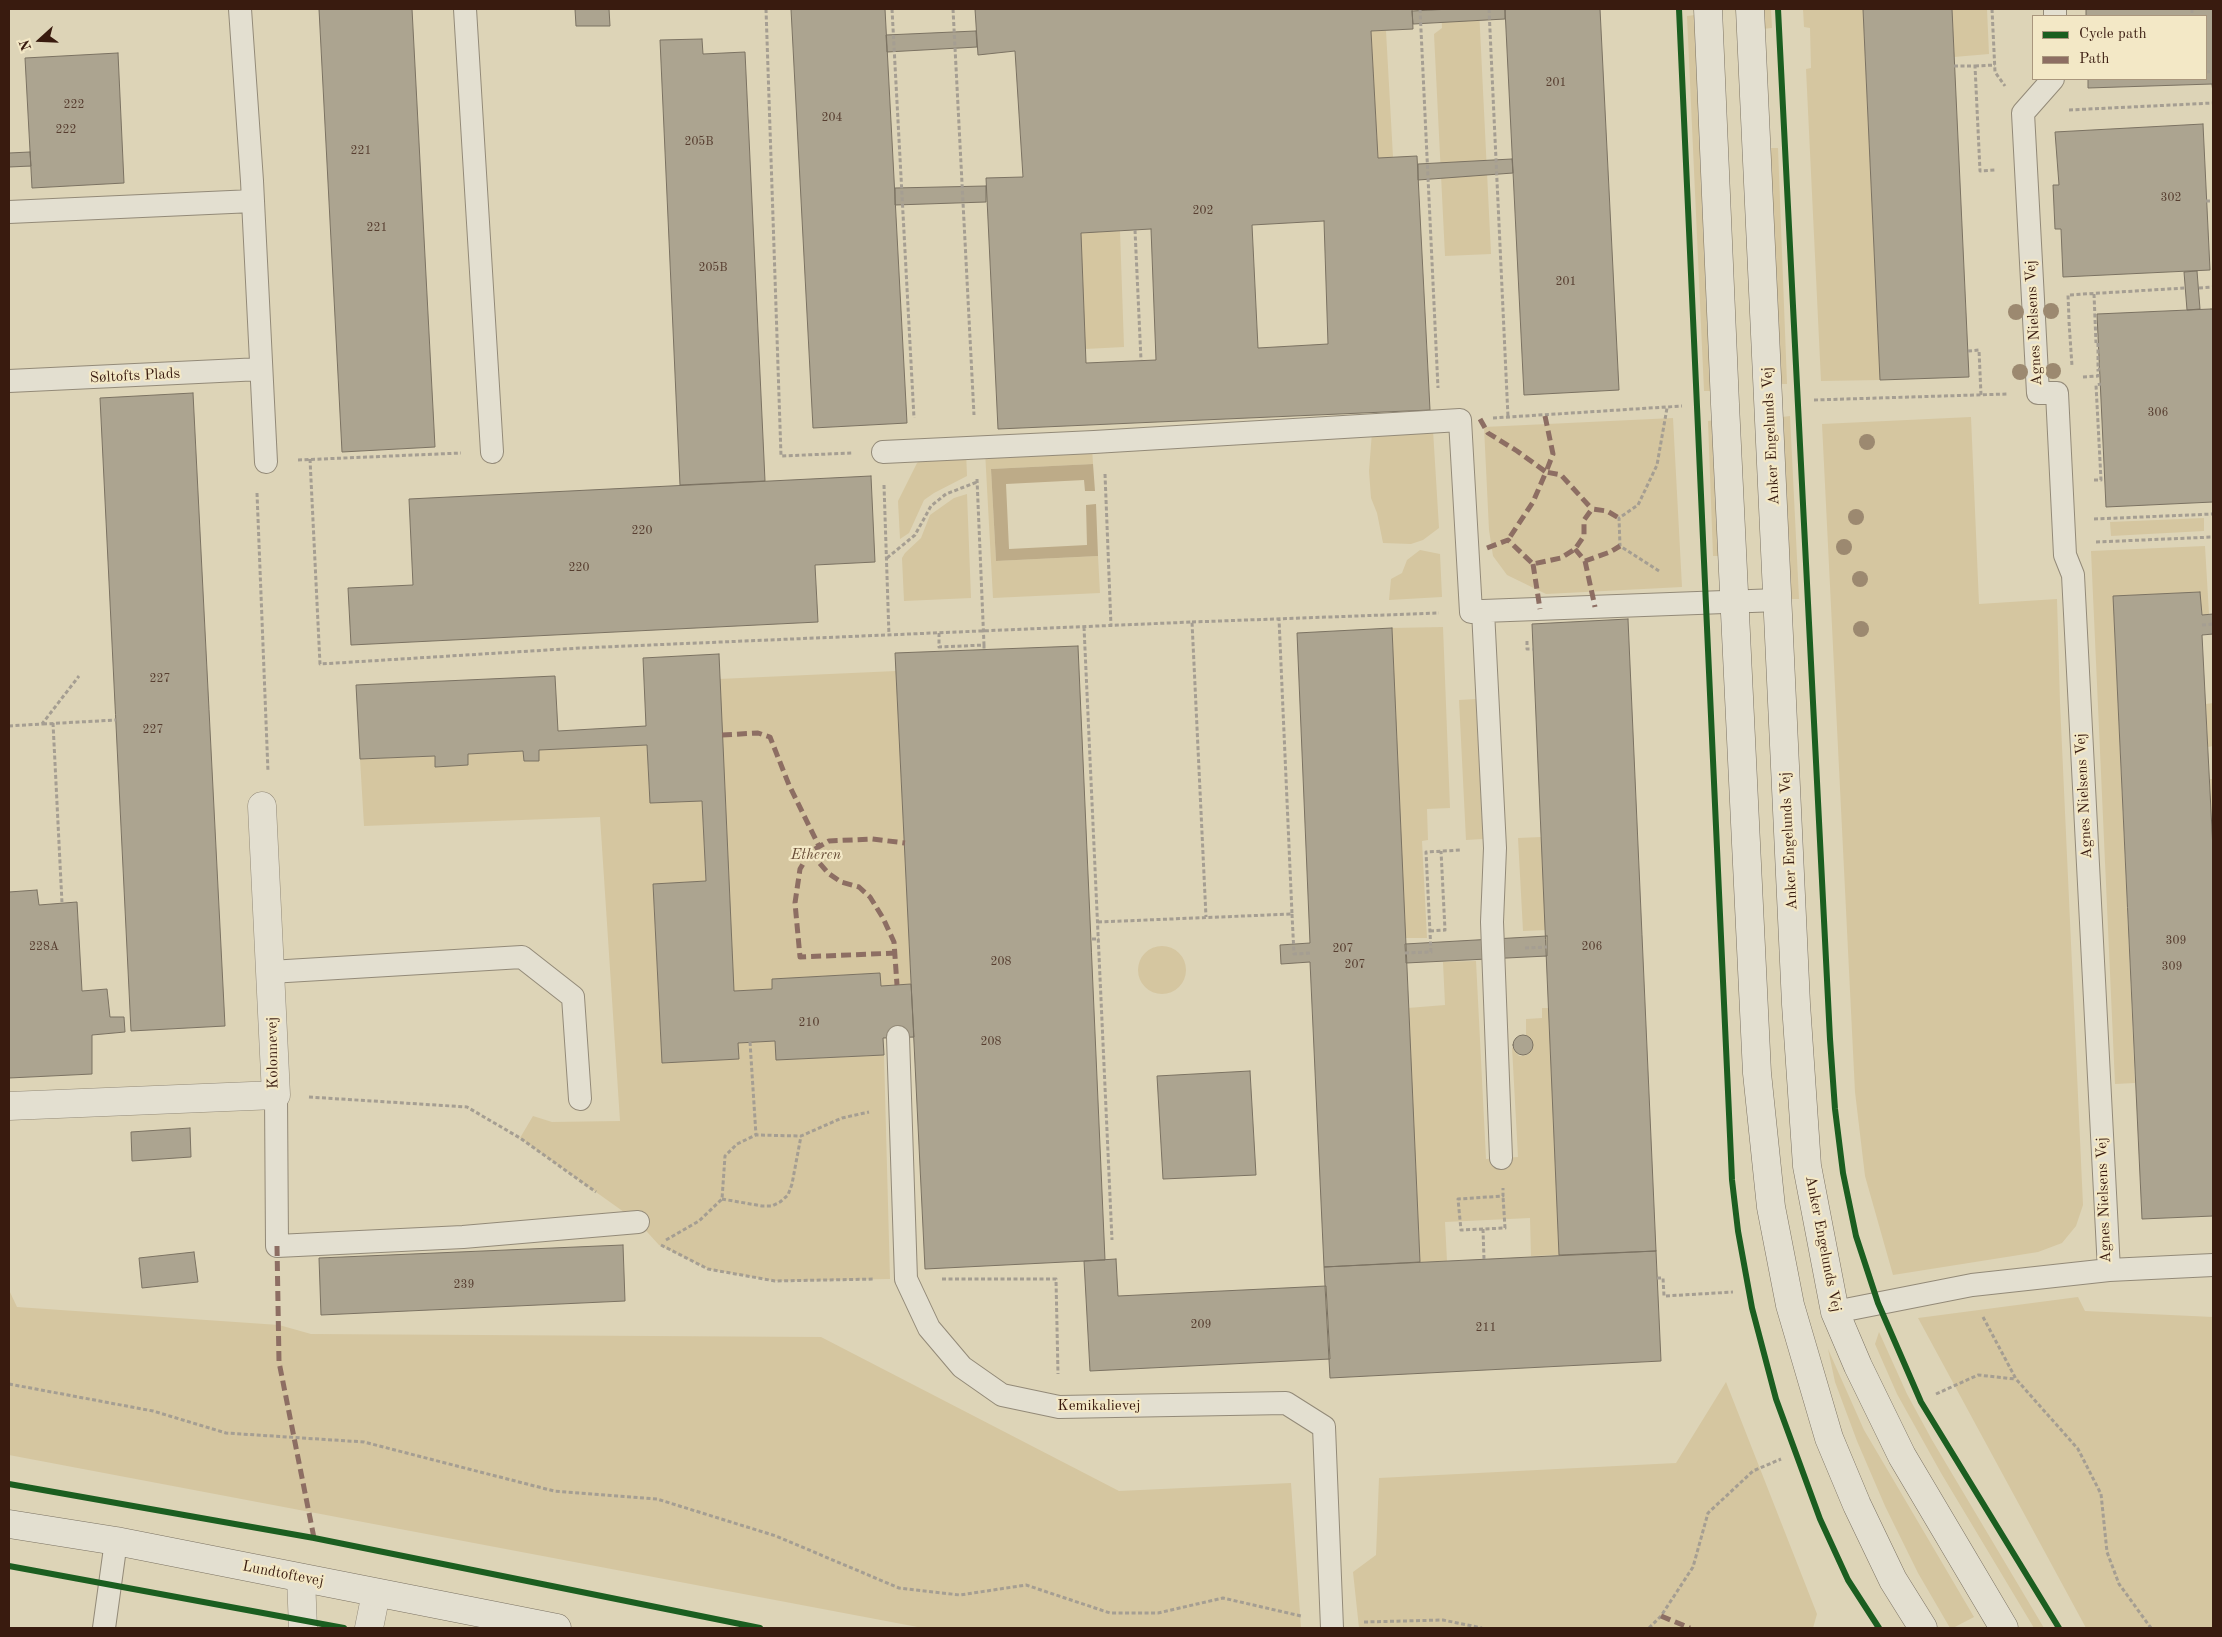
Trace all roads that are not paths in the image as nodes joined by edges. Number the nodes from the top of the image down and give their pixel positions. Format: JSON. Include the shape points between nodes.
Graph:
{"nodes":[{"id":1,"x":240,"y":9,"type":"edge"},
{"id":2,"x":465,"y":9,"type":"edge"},
{"id":3,"x":1708,"y":9,"type":"edge"},
{"id":4,"x":1750,"y":9,"type":"edge"},
{"id":5,"x":2052,"y":80,"type":"edge"},
{"id":6,"x":253,"y":201,"type":"junction"},
{"id":7,"x":9,"y":212,"type":"edge"},
{"id":8,"x":261,"y":369,"type":"junction"},
{"id":9,"x":9,"y":381,"type":"edge"},
{"id":10,"x":492,"y":452,"type":"road end"},
{"id":11,"x":883,"y":452,"type":"road end"},
{"id":12,"x":266,"y":462,"type":"road end"},
{"id":13,"x":1778,"y":600,"type":"junction"},
{"id":14,"x":1735,"y":602,"type":"junction"},
{"id":15,"x":1477,"y":612,"type":"junction"},
{"id":16,"x":262,"y":806,"type":"road end"},
{"id":17,"x":270,"y":972,"type":"junction"},
{"id":18,"x":898,"y":1037,"type":"dead end"},
{"id":19,"x":276,"y":1095,"type":"junction"},
{"id":20,"x":580,"y":1098,"type":"dead end"},
{"id":21,"x":9,"y":1106,"type":"edge"},
{"id":22,"x":1501,"y":1158,"type":"dead end"},
{"id":23,"x":638,"y":1222,"type":"road end"},
{"id":24,"x":2213,"y":1265,"type":"edge"},
{"id":25,"x":2109,"y":1270,"type":"junction"},
{"id":26,"x":1835,"y":1312,"type":"junction"},
{"id":27,"x":9,"y":1524,"type":"edge"},
{"id":28,"x":116,"y":1541,"type":"junction"},
{"id":29,"x":301,"y":1578,"type":"junction"},
{"id":30,"x":376,"y":1593,"type":"junction"},
{"id":31,"x":1332,"y":1625,"type":"edge"},
{"id":32,"x":104,"y":1628,"type":"edge"},
{"id":33,"x":303,"y":1628,"type":"edge"},
{"id":34,"x":368,"y":1628,"type":"edge"},
{"id":35,"x":557,"y":1628,"type":"edge"},
{"id":36,"x":1923,"y":1628,"type":"edge"},
{"id":37,"x":2004,"y":1628,"type":"edge"}],
"edges":[{"from":1,"to":6,"type":"lane"},
{"from":2,"to":10,"type":"lane"},
{"from":3,"to":14,"type":"street"},
{"from":4,"to":13,"type":"street","name":"Anker Engelunds Vej"},
{"from":5,"to":25,"type":"lane","name":"Agnes Nielsens Vej","via":[[2023,113],[2038,393],[2057,393],[2066,555],[2073,575]]},
{"from":6,"to":7,"type":"lane"},
{"from":6,"to":8,"type":"lane"},
{"from":8,"to":9,"type":"lane","name":"Søltofts Plads"},
{"from":8,"to":12,"type":"lane"},
{"from":11,"to":15,"type":"lane","via":[[1460,420]]},
{"from":13,"to":14,"type":"lane"},
{"from":13,"to":26,"type":"street","name":"Anker Engelunds Vej","via":[[1796,1004],[1807,1166]]},
{"from":14,"to":15,"type":"lane"},
{"from":14,"to":36,"type":"street","via":[[1757,1073],[1773,1216],[1790,1305],[1829,1438],[1893,1580]]},
{"from":15,"to":22,"type":"lane","via":[[1495,848],[1492,922]]},
{"from":16,"to":17,"type":"street","name":"Kolonnevej"},
{"from":17,"to":19,"type":"street","name":"Kolonnevej"},
{"from":17,"to":20,"type":"lane","via":[[522,957],[573,998]]},
{"from":18,"to":31,"type":"lane","name":"Kemikalievej","via":[[906,1278],[928,1328],[962,1367],[1002,1395],[1059,1407],[1286,1403],[1324,1427]]},
{"from":19,"to":21,"type":"street","name":"Kolonnevej"},
{"from":19,"to":23,"type":"lane","via":[[277,1246],[463,1237]]},
{"from":24,"to":25,"type":"lane"},
{"from":25,"to":26,"type":"lane","name":"Agnes Nielsens Vej","via":[[1972,1285]]},
{"from":26,"to":37,"type":"street","name":"Anker Engelunds Vej","via":[[1902,1456]]},
{"from":27,"to":28,"type":"street","name":"Lundtoftevej"},
{"from":28,"to":29,"type":"street","name":"Lundtoftevej"},
{"from":28,"to":32,"type":"lane"},
{"from":29,"to":30,"type":"street","name":"Lundtoftevej"},
{"from":29,"to":33,"type":"street"},
{"from":30,"to":34,"type":"street"},
{"from":30,"to":35,"type":"street","name":"Lundtoftevej"}]}
